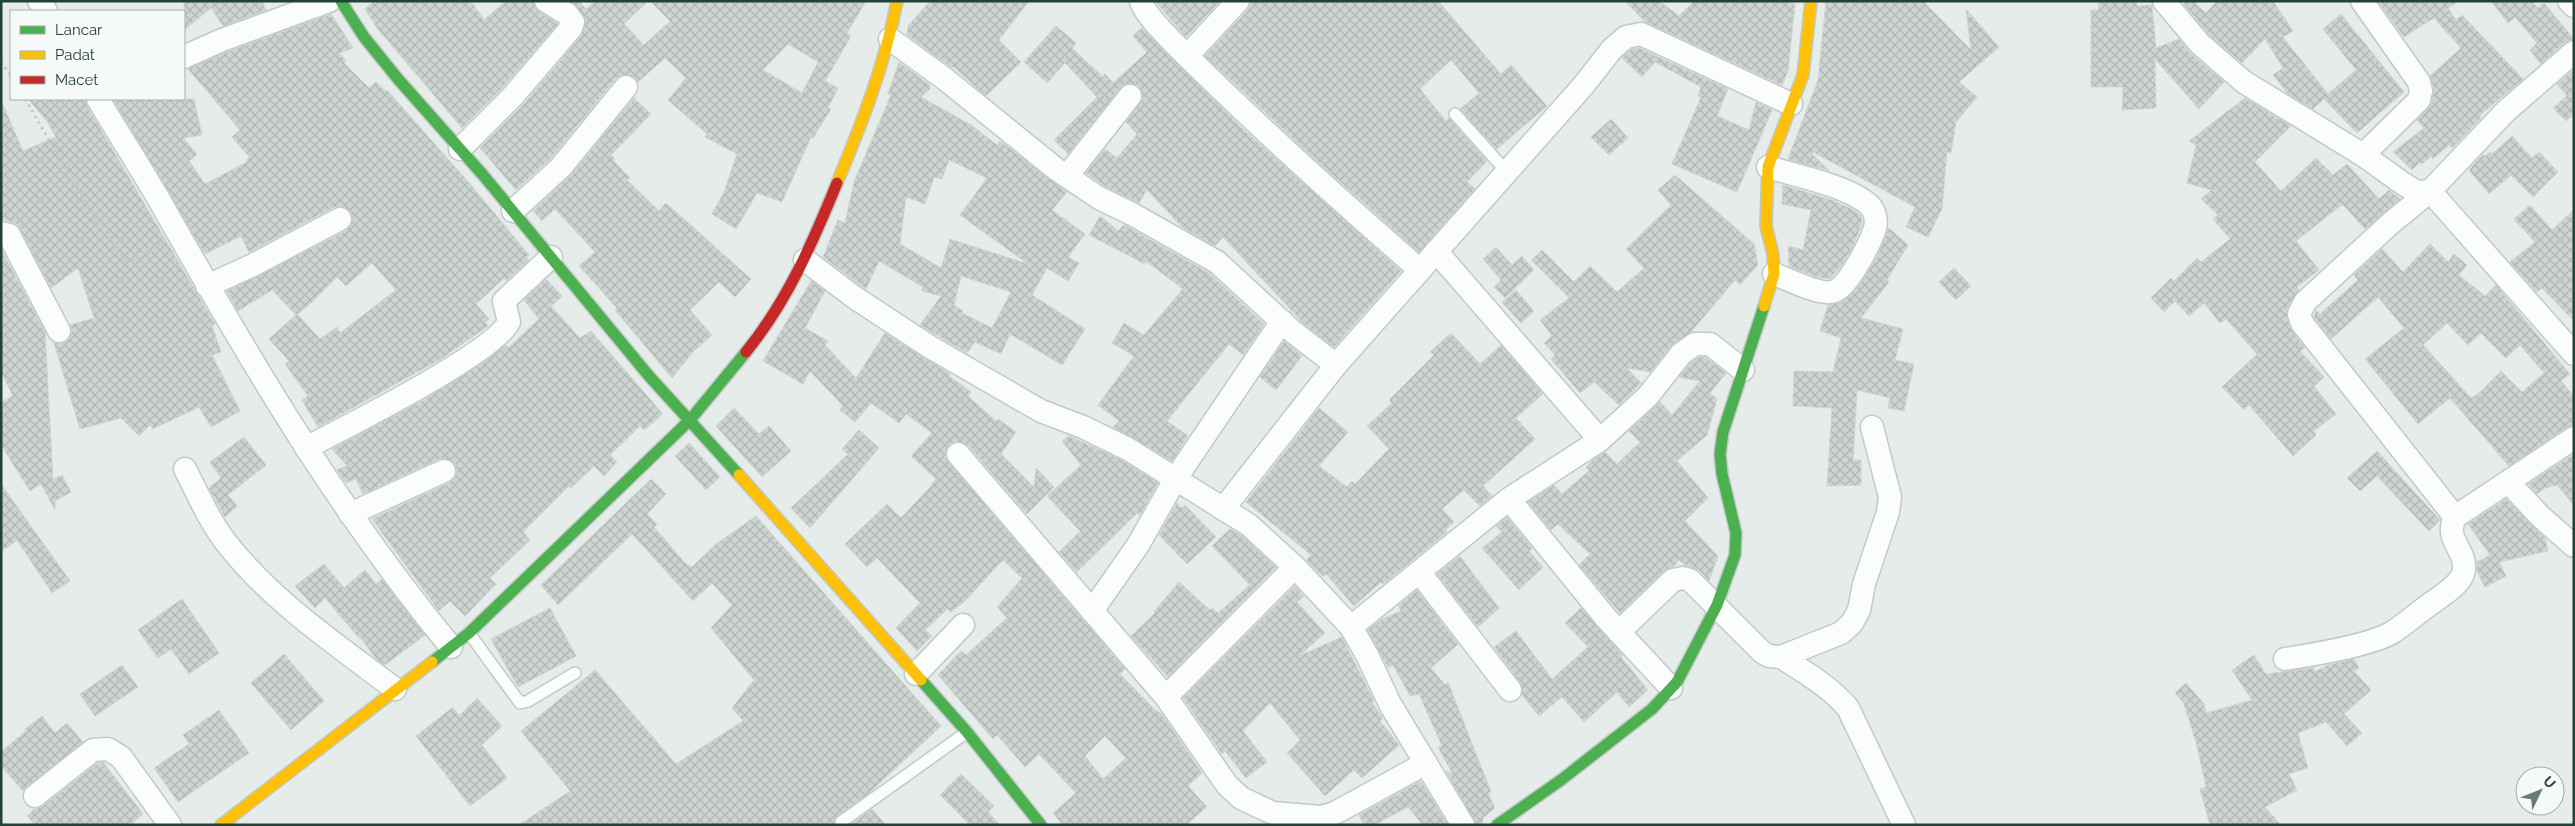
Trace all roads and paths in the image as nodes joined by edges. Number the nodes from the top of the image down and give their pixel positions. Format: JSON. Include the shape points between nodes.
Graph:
{"nodes":[{"id":1,"x":330,"y":1,"type":"edge"},
{"id":2,"x":341,"y":1,"type":"edge"},
{"id":3,"x":546,"y":1,"type":"edge"},
{"id":4,"x":897,"y":1,"type":"edge"},
{"id":5,"x":1141,"y":1,"type":"edge"},
{"id":6,"x":1238,"y":1,"type":"edge"},
{"id":7,"x":1811,"y":1,"type":"edge"},
{"id":8,"x":2164,"y":1,"type":"edge"},
{"id":9,"x":2362,"y":1,"type":"edge"},
{"id":10,"x":2569,"y":1,"type":"edge"},
{"id":11,"x":2574,"y":6,"type":"edge"},
{"id":12,"x":890,"y":39,"type":"junction"},
{"id":13,"x":2574,"y":52,"type":"edge"},
{"id":14,"x":1188,"y":56,"type":"junction"},
{"id":15,"x":185,"y":58,"type":"edge"},
{"id":16,"x":1,"y":62,"type":"edge"},
{"id":17,"x":10,"y":75,"type":"edge"},
{"id":18,"x":626,"y":87,"type":"dead end"},
{"id":19,"x":1130,"y":96,"type":"dead end"},
{"id":20,"x":26,"y":100,"type":"edge"},
{"id":21,"x":1785,"y":101,"type":"junction"},
{"id":22,"x":107,"y":102,"type":"edge"},
{"id":23,"x":1455,"y":114,"type":"dead end"},
{"id":24,"x":460,"y":149,"type":"junction"},
{"id":25,"x":2363,"y":155,"type":"junction"},
{"id":26,"x":1768,"y":167,"type":"junction"},
{"id":27,"x":1507,"y":172,"type":"junction"},
{"id":28,"x":1067,"y":176,"type":"junction"},
{"id":29,"x":2430,"y":191,"type":"junction"},
{"id":30,"x":513,"y":211,"type":"junction"},
{"id":31,"x":340,"y":218,"type":"dead end"},
{"id":32,"x":176,"y":229,"type":"junction"},
{"id":33,"x":1,"y":233,"type":"edge"},
{"id":34,"x":1436,"y":251,"type":"junction"},
{"id":35,"x":551,"y":257,"type":"junction"},
{"id":36,"x":805,"y":260,"type":"junction"},
{"id":37,"x":1420,"y":270,"type":"junction"},
{"id":38,"x":1774,"y":274,"type":"junction"},
{"id":39,"x":207,"y":286,"type":"junction"},
{"id":40,"x":1282,"y":321,"type":"junction"},
{"id":41,"x":59,"y":331,"type":"dead end"},
{"id":42,"x":2574,"y":354,"type":"edge"},
{"id":43,"x":1336,"y":365,"type":"junction"},
{"id":44,"x":1743,"y":370,"type":"junction"},
{"id":45,"x":690,"y":420,"type":"junction"},
{"id":46,"x":1872,"y":427,"type":"dead end"},
{"id":47,"x":2574,"y":438,"type":"edge"},
{"id":48,"x":1600,"y":440,"type":"junction"},
{"id":49,"x":306,"y":448,"type":"junction"},
{"id":50,"x":958,"y":454,"type":"dead end"},
{"id":51,"x":185,"y":469,"type":"dead end"},
{"id":52,"x":444,"y":471,"type":"dead end"},
{"id":53,"x":1176,"y":478,"type":"junction"},
{"id":54,"x":2508,"y":482,"type":"junction"},
{"id":55,"x":1510,"y":499,"type":"junction"},
{"id":56,"x":1223,"y":509,"type":"junction"},
{"id":57,"x":350,"y":514,"type":"junction"},
{"id":58,"x":2455,"y":517,"type":"junction"},
{"id":59,"x":2574,"y":546,"type":"edge"},
{"id":60,"x":1295,"y":567,"type":"junction"},
{"id":61,"x":1420,"y":572,"type":"junction"},
{"id":62,"x":1717,"y":605,"type":"junction"},
{"id":63,"x":1092,"y":611,"type":"junction"},
{"id":64,"x":963,"y":625,"type":"dead end"},
{"id":65,"x":1351,"y":627,"type":"junction"},
{"id":66,"x":1619,"y":632,"type":"junction"},
{"id":67,"x":469,"y":633,"type":"junction"},
{"id":68,"x":451,"y":647,"type":"junction"},
{"id":69,"x":1782,"y":658,"type":"junction"},
{"id":70,"x":2285,"y":659,"type":"dead end"},
{"id":71,"x":576,"y":673,"type":"dead end"},
{"id":72,"x":916,"y":674,"type":"junction"},
{"id":73,"x":1672,"y":688,"type":"junction"},
{"id":74,"x":395,"y":689,"type":"junction"},
{"id":75,"x":1510,"y":690,"type":"dead end"},
{"id":76,"x":1166,"y":697,"type":"junction"},
{"id":77,"x":967,"y":732,"type":"junction"},
{"id":78,"x":1426,"y":763,"type":"junction"},
{"id":79,"x":35,"y":796,"type":"dead end"},
{"id":80,"x":842,"y":822,"type":"dead end"},
{"id":81,"x":222,"y":824,"type":"edge"},
{"id":82,"x":170,"y":825,"type":"edge"},
{"id":83,"x":1041,"y":825,"type":"edge"},
{"id":84,"x":1462,"y":825,"type":"edge"},
{"id":85,"x":1497,"y":825,"type":"edge"},
{"id":86,"x":1904,"y":825,"type":"edge"}],
"edges":[{"from":1,"to":15,"type":"street","via":[[222,40]]},
{"from":2,"to":24,"type":"street","via":[[364,37]]},
{"from":3,"to":24,"type":"street","via":[[571,17],[572,28],[512,97]]},
{"from":4,"to":12,"type":"street"},
{"from":5,"to":14,"type":"street","via":[[1153,19]]},
{"from":6,"to":14,"type":"street"},
{"from":7,"to":21,"type":"street","via":[[1803,75]]},
{"from":8,"to":25,"type":"street","via":[[2200,44],[2244,82]]},
{"from":9,"to":25,"type":"street","via":[[2419,82],[2421,91],[2419,100]]},
{"from":10,"to":11,"type":"street"},
{"from":12,"to":28,"type":"street"},
{"from":12,"to":36,"type":"street","via":[[864,118]]},
{"from":13,"to":29,"type":"street","via":[[2506,111]]},
{"from":14,"to":37,"type":"street"},
{"from":16,"to":17,"type":"path"},
{"from":18,"to":30,"type":"street","via":[[562,167]]},
{"from":19,"to":28,"type":"street"},
{"from":20,"to":32,"type":"path","via":[[98,223],[126,260],[154,248]]},
{"from":21,"to":26,"type":"street"},
{"from":21,"to":27,"type":"street","via":[[1641,34],[1626,37],[1612,49]]},
{"from":22,"to":32,"type":"street"},
{"from":23,"to":27,"type":"lane"},
{"from":24,"to":30,"type":"street"},
{"from":25,"to":29,"type":"street","via":[[2417,192]]},
{"from":26,"to":38,"type":"street","via":[[1766,226]]},
{"from":26,"to":38,"type":"street","via":[[1824,183],[1860,199],[1876,215],[1876,227],[1850,276],[1835,291],[1825,293]]},
{"from":27,"to":34,"type":"street"},
{"from":28,"to":40,"type":"street","via":[[1099,198],[1217,262]]},
{"from":29,"to":42,"type":"street"},
{"from":29,"to":58,"type":"street","via":[[2305,302],[2299,314],[2302,323]]},
{"from":30,"to":35,"type":"street"},
{"from":31,"to":39,"type":"street"},
{"from":32,"to":39,"type":"street"},
{"from":33,"to":41,"type":"street","via":[[9,235]]},
{"from":34,"to":37,"type":"street"},
{"from":34,"to":48,"type":"street"},
{"from":35,"to":45,"type":"street","via":[[649,376]]},
{"from":35,"to":49,"type":"street","via":[[504,301],[509,322],[500,333],[462,362]]},
{"from":36,"to":45,"type":"street","via":[[755,340]]},
{"from":36,"to":53,"type":"street","via":[[897,325],[981,377],[1041,411],[1128,448]]},
{"from":37,"to":43,"type":"street"},
{"from":38,"to":44,"type":"street"},
{"from":39,"to":49,"type":"street"},
{"from":40,"to":43,"type":"street"},
{"from":40,"to":53,"type":"street"},
{"from":43,"to":56,"type":"street"},
{"from":44,"to":48,"type":"street","via":[[1710,344],[1695,344],[1681,354],[1648,396]]},
{"from":44,"to":62,"type":"street","via":[[1723,432],[1720,454],[1736,533],[1735,556]]},
{"from":45,"to":67,"type":"street"},
{"from":45,"to":72,"type":"street"},
{"from":46,"to":69,"type":"street","via":[[1890,497],[1859,610],[1841,633]]},
{"from":47,"to":54,"type":"street"},
{"from":48,"to":55,"type":"street"},
{"from":49,"to":57,"type":"street"},
{"from":50,"to":63,"type":"street"},
{"from":51,"to":74,"type":"street","via":[[227,544],[251,571],[304,618]]},
{"from":52,"to":57,"type":"street"},
{"from":53,"to":56,"type":"street"},
{"from":53,"to":63,"type":"street","via":[[1138,545]]},
{"from":54,"to":58,"type":"street"},
{"from":54,"to":59,"type":"street"},
{"from":55,"to":61,"type":"street"},
{"from":55,"to":66,"type":"street"},
{"from":56,"to":60,"type":"street","via":[[1249,525]]},
{"from":57,"to":68,"type":"street","via":[[412,600]]},
{"from":58,"to":70,"type":"street","via":[[2451,536],[2464,558],[2465,567],[2453,587],[2391,633]]},
{"from":60,"to":65,"type":"street"},
{"from":60,"to":76,"type":"street"},
{"from":61,"to":65,"type":"street"},
{"from":61,"to":75,"type":"street"},
{"from":62,"to":66,"type":"street","via":[[1690,580],[1673,580]]},
{"from":62,"to":69,"type":"street","via":[[1762,652]]},
{"from":62,"to":73,"type":"street"},
{"from":63,"to":76,"type":"street"},
{"from":64,"to":72,"type":"street"},
{"from":65,"to":78,"type":"street","via":[[1390,704]]},
{"from":66,"to":73,"type":"street"},
{"from":67,"to":68,"type":"street"},
{"from":67,"to":71,"type":"lane","via":[[520,703]]},
{"from":68,"to":74,"type":"street"},
{"from":69,"to":86,"type":"street","via":[[1829,688],[1848,708]]},
{"from":72,"to":77,"type":"street"},
{"from":73,"to":85,"type":"street","via":[[1644,715],[1561,780]]},
{"from":74,"to":81,"type":"street"},
{"from":76,"to":78,"type":"street","via":[[1227,785],[1241,798],[1273,813],[1320,817],[1335,813]]},
{"from":77,"to":80,"type":"lane"},
{"from":77,"to":83,"type":"street"},
{"from":78,"to":84,"type":"street"},
{"from":79,"to":82,"type":"street","via":[[93,750],[108,748],[121,756]]}]}
